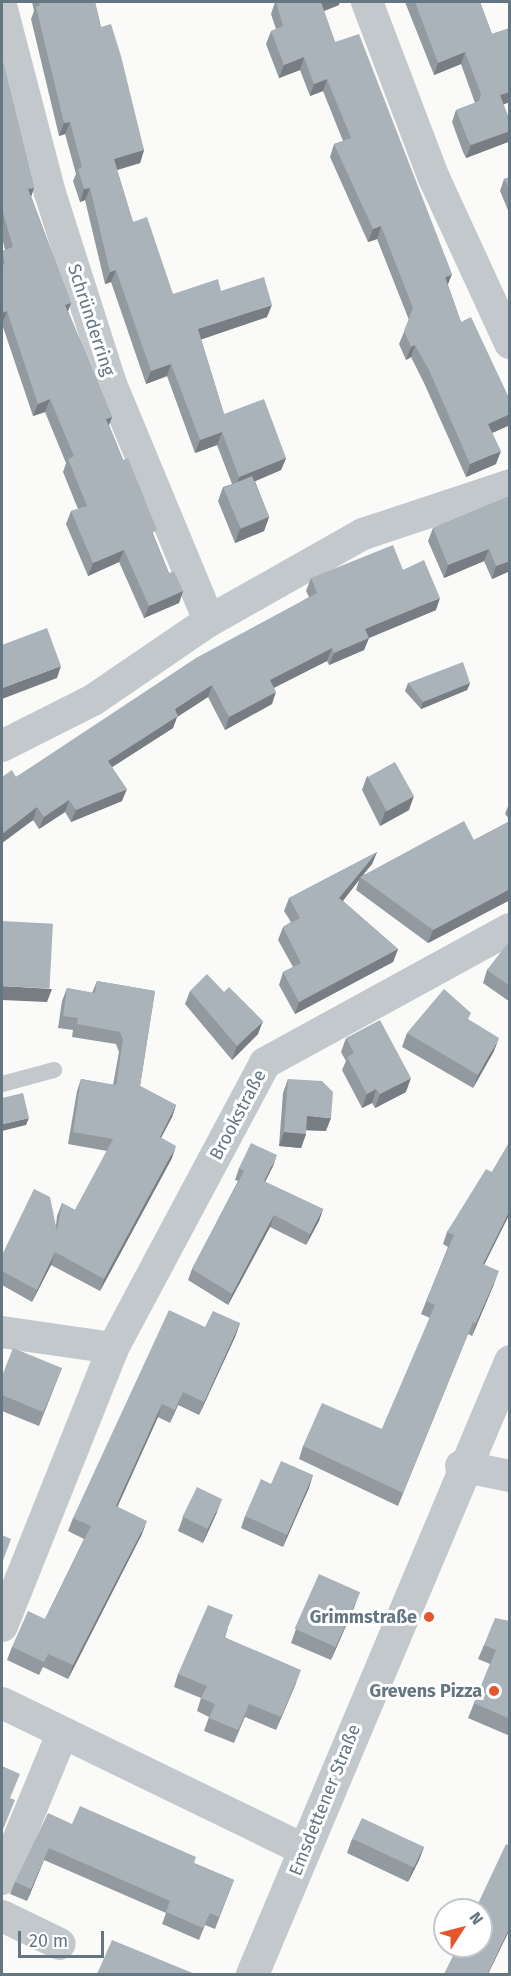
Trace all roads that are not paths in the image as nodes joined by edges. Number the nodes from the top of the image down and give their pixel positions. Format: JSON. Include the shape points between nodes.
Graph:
{"nodes":[{"id":1,"x":368,"y":2,"type":"edge"},
{"id":2,"x":2,"y":9,"type":"edge"},
{"id":3,"x":510,"y":343,"type":"edge"},
{"id":4,"x":510,"y":485,"type":"edge"},
{"id":5,"x":209,"y":621,"type":"junction"},
{"id":6,"x":2,"y":746,"type":"edge"},
{"id":7,"x":510,"y":929,"type":"edge"},
{"id":8,"x":54,"y":1070,"type":"dead end"},
{"id":9,"x":2,"y":1084,"type":"edge"},
{"id":10,"x":2,"y":1332,"type":"edge"},
{"id":11,"x":113,"y":1348,"type":"junction"},
{"id":12,"x":510,"y":1360,"type":"edge"},
{"id":13,"x":461,"y":1466,"type":"junction"},
{"id":14,"x":510,"y":1476,"type":"edge"},
{"id":15,"x":2,"y":1626,"type":"edge"},
{"id":16,"x":2,"y":1703,"type":"edge"},
{"id":17,"x":62,"y":1734,"type":"junction"},
{"id":18,"x":305,"y":1850,"type":"junction"},
{"id":19,"x":2,"y":1879,"type":"edge"},
{"id":20,"x":2,"y":1916,"type":"edge"},
{"id":21,"x":60,"y":1944,"type":"dead end"},
{"id":22,"x":252,"y":1974,"type":"edge"}],
"edges":[{"from":1,"to":3,"type":"street","via":[[434,178]]},
{"from":2,"to":5,"type":"street","name":"Schründerring","via":[[44,172],[111,384]]},
{"from":4,"to":5,"type":"street","via":[[363,534]]},
{"from":5,"to":6,"type":"street","via":[[93,700]]},
{"from":7,"to":11,"type":"street","name":"Brookstraße","via":[[265,1063]]},
{"from":8,"to":9,"type":"lane"},
{"from":10,"to":11,"type":"street"},
{"from":11,"to":15,"type":"street","name":"Brookstraße"},
{"from":12,"to":13,"type":"street","name":"Emsdettener Straße"},
{"from":13,"to":14,"type":"street"},
{"from":13,"to":18,"type":"street","name":"Emsdettener Straße"},
{"from":16,"to":17,"type":"street"},
{"from":17,"to":18,"type":"street"},
{"from":17,"to":19,"type":"street"},
{"from":18,"to":22,"type":"street","name":"Emsdettener Straße"},
{"from":20,"to":21,"type":"street"}]}
